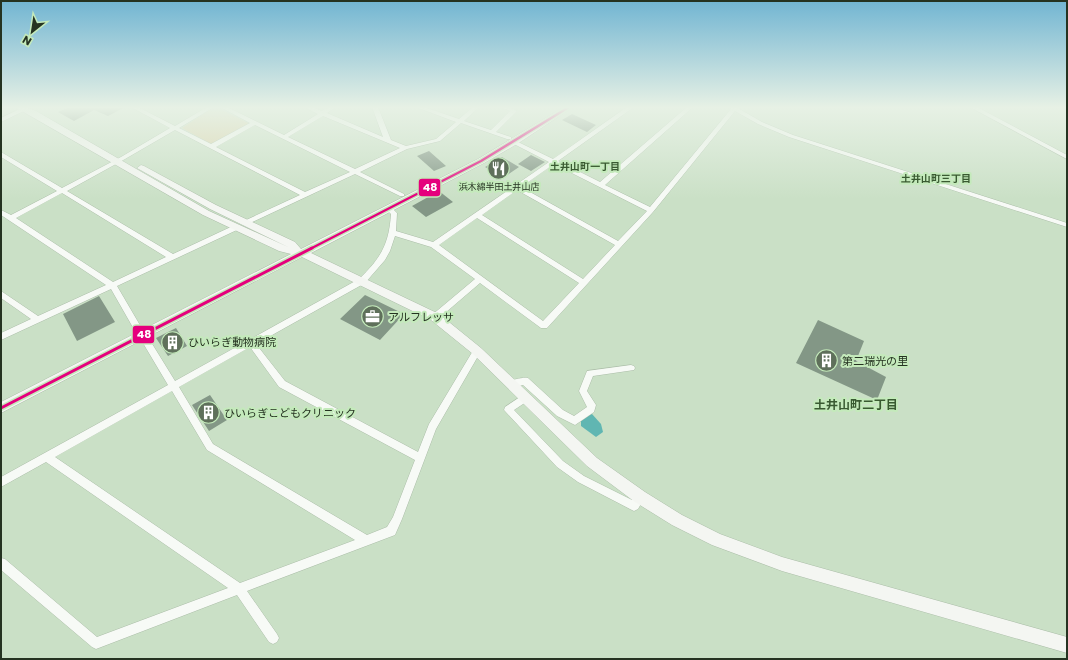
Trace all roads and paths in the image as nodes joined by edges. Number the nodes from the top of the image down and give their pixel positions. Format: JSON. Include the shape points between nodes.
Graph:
{"nodes":[{"id":1,"x":79,"y":138,"type":"edge"},
{"id":2,"x":84,"y":138,"type":"edge"},
{"id":3,"x":158,"y":138,"type":"edge"},
{"id":4,"x":194,"y":138,"type":"edge"},
{"id":5,"x":227,"y":138,"type":"edge"},
{"id":6,"x":286,"y":138,"type":"edge"},
{"id":7,"x":382,"y":138,"type":"edge"},
{"id":8,"x":440,"y":138,"type":"edge"},
{"id":9,"x":507,"y":138,"type":"edge"},
{"id":10,"x":514,"y":138,"type":"edge"},
{"id":11,"x":515,"y":138,"type":"edge"},
{"id":12,"x":587,"y":138,"type":"edge"},
{"id":13,"x":655,"y":138,"type":"edge"},
{"id":14,"x":709,"y":138,"type":"edge"},
{"id":15,"x":797,"y":138,"type":"edge"},
{"id":16,"x":1031,"y":138,"type":"edge"},
{"id":17,"x":388,"y":140,"type":"joint"},
{"id":18,"x":511,"y":140,"type":"junction"},
{"id":19,"x":211,"y":147,"type":"junction"},
{"id":20,"x":405,"y":148,"type":"junction"},
{"id":21,"x":1,"y":154,"type":"edge"},
{"id":22,"x":1067,"y":157,"type":"edge"},
{"id":23,"x":120,"y":160,"type":"junction"},
{"id":24,"x":553,"y":161,"type":"junction"},
{"id":25,"x":355,"y":172,"type":"junction"},
{"id":26,"x":601,"y":185,"type":"junction"},
{"id":27,"x":517,"y":187,"type":"junction"},
{"id":28,"x":63,"y":191,"type":"junction"},
{"id":29,"x":305,"y":195,"type":"junction"},
{"id":30,"x":402,"y":195,"type":"junction"},
{"id":31,"x":389,"y":209,"type":"junction"},
{"id":32,"x":651,"y":210,"type":"junction"},
{"id":33,"x":1,"y":212,"type":"edge"},
{"id":34,"x":477,"y":215,"type":"junction"},
{"id":35,"x":11,"y":218,"type":"junction"},
{"id":36,"x":246,"y":223,"type":"junction"},
{"id":37,"x":1067,"y":225,"type":"edge"},
{"id":38,"x":237,"y":227,"type":"junction"},
{"id":39,"x":394,"y":232,"type":"junction"},
{"id":40,"x":434,"y":245,"type":"junction"},
{"id":41,"x":620,"y":245,"type":"junction"},
{"id":42,"x":299,"y":252,"type":"junction"},
{"id":43,"x":172,"y":257,"type":"junction"},
{"id":44,"x":480,"y":279,"type":"junction"},
{"id":45,"x":362,"y":281,"type":"junction"},
{"id":46,"x":584,"y":283,"type":"junction"},
{"id":47,"x":112,"y":285,"type":"junction"},
{"id":48,"x":1,"y":294,"type":"edge"},
{"id":49,"x":435,"y":317,"type":"junction"},
{"id":50,"x":38,"y":320,"type":"junction"},
{"id":51,"x":141,"y":333,"type":"junction"},
{"id":52,"x":1,"y":337,"type":"edge"},
{"id":53,"x":251,"y":343,"type":"junction"},
{"id":54,"x":477,"y":351,"type":"junction"},
{"id":55,"x":631,"y":368,"type":"dead end"},
{"id":56,"x":512,"y":384,"type":"junction"},
{"id":57,"x":173,"y":386,"type":"junction"},
{"id":58,"x":526,"y":397,"type":"junction"},
{"id":59,"x":1,"y":400,"type":"edge"},
{"id":60,"x":1,"y":408,"type":"edge"},
{"id":61,"x":47,"y":457,"type":"junction"},
{"id":62,"x":420,"y":458,"type":"junction"},
{"id":63,"x":1,"y":482,"type":"edge"},
{"id":64,"x":640,"y":497,"type":"junction"},
{"id":65,"x":365,"y":540,"type":"junction"},
{"id":66,"x":1,"y":563,"type":"edge"},
{"id":67,"x":239,"y":589,"type":"junction"},
{"id":68,"x":273,"y":638,"type":"dead end"},
{"id":69,"x":1065,"y":643,"type":"edge"}],
"edges":[{"from":1,"to":23,"type":"street"},
{"from":2,"to":23,"type":"street"},
{"from":3,"to":23,"type":"street"},
{"from":4,"to":19,"type":"street"},
{"from":5,"to":19,"type":"street"},
{"from":6,"to":25,"type":"street"},
{"from":7,"to":17,"type":"street"},
{"from":8,"to":20,"type":"street"},
{"from":9,"to":18,"type":"street"},
{"from":10,"to":18,"type":"street"},
{"from":11,"to":18,"type":"street"},
{"from":12,"to":24,"type":"street"},
{"from":13,"to":26,"type":"street"},
{"from":14,"to":32,"type":"street"},
{"from":15,"to":37,"type":"street"},
{"from":16,"to":22,"type":"street"},
{"from":17,"to":20,"type":"street"},
{"from":18,"to":24,"type":"street"},
{"from":18,"to":30,"type":"street"},
{"from":18,"to":31,"type":"street"},
{"from":19,"to":29,"type":"street"},
{"from":20,"to":25,"type":"street"},
{"from":21,"to":28,"type":"street"},
{"from":23,"to":28,"type":"street"},
{"from":23,"to":36,"type":"street"},
{"from":23,"to":38,"type":"street","via":[[206,213]]},
{"from":24,"to":26,"type":"street"},
{"from":24,"to":27,"type":"street"},
{"from":25,"to":29,"type":"street"},
{"from":25,"to":30,"type":"street"},
{"from":26,"to":32,"type":"street"},
{"from":27,"to":34,"type":"street"},
{"from":27,"to":41,"type":"street"},
{"from":28,"to":35,"type":"street"},
{"from":28,"to":43,"type":"street"},
{"from":29,"to":36,"type":"street"},
{"from":30,"to":42,"type":"street"},
{"from":31,"to":39,"type":"street","via":[[394,213]]},
{"from":31,"to":42,"type":"street"},
{"from":32,"to":41,"type":"street"},
{"from":33,"to":35,"type":"street"},
{"from":34,"to":40,"type":"street"},
{"from":34,"to":46,"type":"street"},
{"from":35,"to":47,"type":"street"},
{"from":36,"to":42,"type":"street","via":[[292,244]]},
{"from":38,"to":42,"type":"street","via":[[282,249]]},
{"from":38,"to":43,"type":"street"},
{"from":39,"to":40,"type":"street"},
{"from":39,"to":45,"type":"street","via":[[377,267]]},
{"from":40,"to":44,"type":"street"},
{"from":41,"to":46,"type":"street"},
{"from":42,"to":45,"type":"street"},
{"from":42,"to":51,"type":"street"},
{"from":43,"to":47,"type":"street"},
{"from":44,"to":46,"type":"street","via":[[544,326]]},
{"from":44,"to":49,"type":"street"},
{"from":45,"to":49,"type":"street"},
{"from":45,"to":53,"type":"street"},
{"from":47,"to":50,"type":"street"},
{"from":47,"to":51,"type":"street"},
{"from":48,"to":50,"type":"street"},
{"from":49,"to":54,"type":"street"},
{"from":50,"to":52,"type":"street"},
{"from":51,"to":57,"type":"street"},
{"from":51,"to":59,"type":"street"},
{"from":51,"to":60,"type":"street"},
{"from":53,"to":57,"type":"street"},
{"from":53,"to":62,"type":"street","via":[[282,384]]},
{"from":54,"to":56,"type":"street"},
{"from":54,"to":62,"type":"street","via":[[432,427]]},
{"from":55,"to":56,"type":"street","via":[[590,373],[583,391],[592,404],[591,409],[575,421],[560,414],[525,381]]},
{"from":56,"to":58,"type":"street"},
{"from":57,"to":61,"type":"street"},
{"from":57,"to":65,"type":"street","via":[[210,447]]},
{"from":58,"to":64,"type":"street","via":[[592,462]]},
{"from":58,"to":64,"type":"street","via":[[508,410],[560,464],[581,479],[634,506]]},
{"from":61,"to":63,"type":"street"},
{"from":61,"to":67,"type":"street"},
{"from":62,"to":65,"type":"street","via":[[391,531]]},
{"from":64,"to":69,"type":"street","via":[[717,540],[782,564]]},
{"from":65,"to":67,"type":"street"},
{"from":66,"to":67,"type":"street","via":[[96,642]]},
{"from":67,"to":68,"type":"street"}]}
